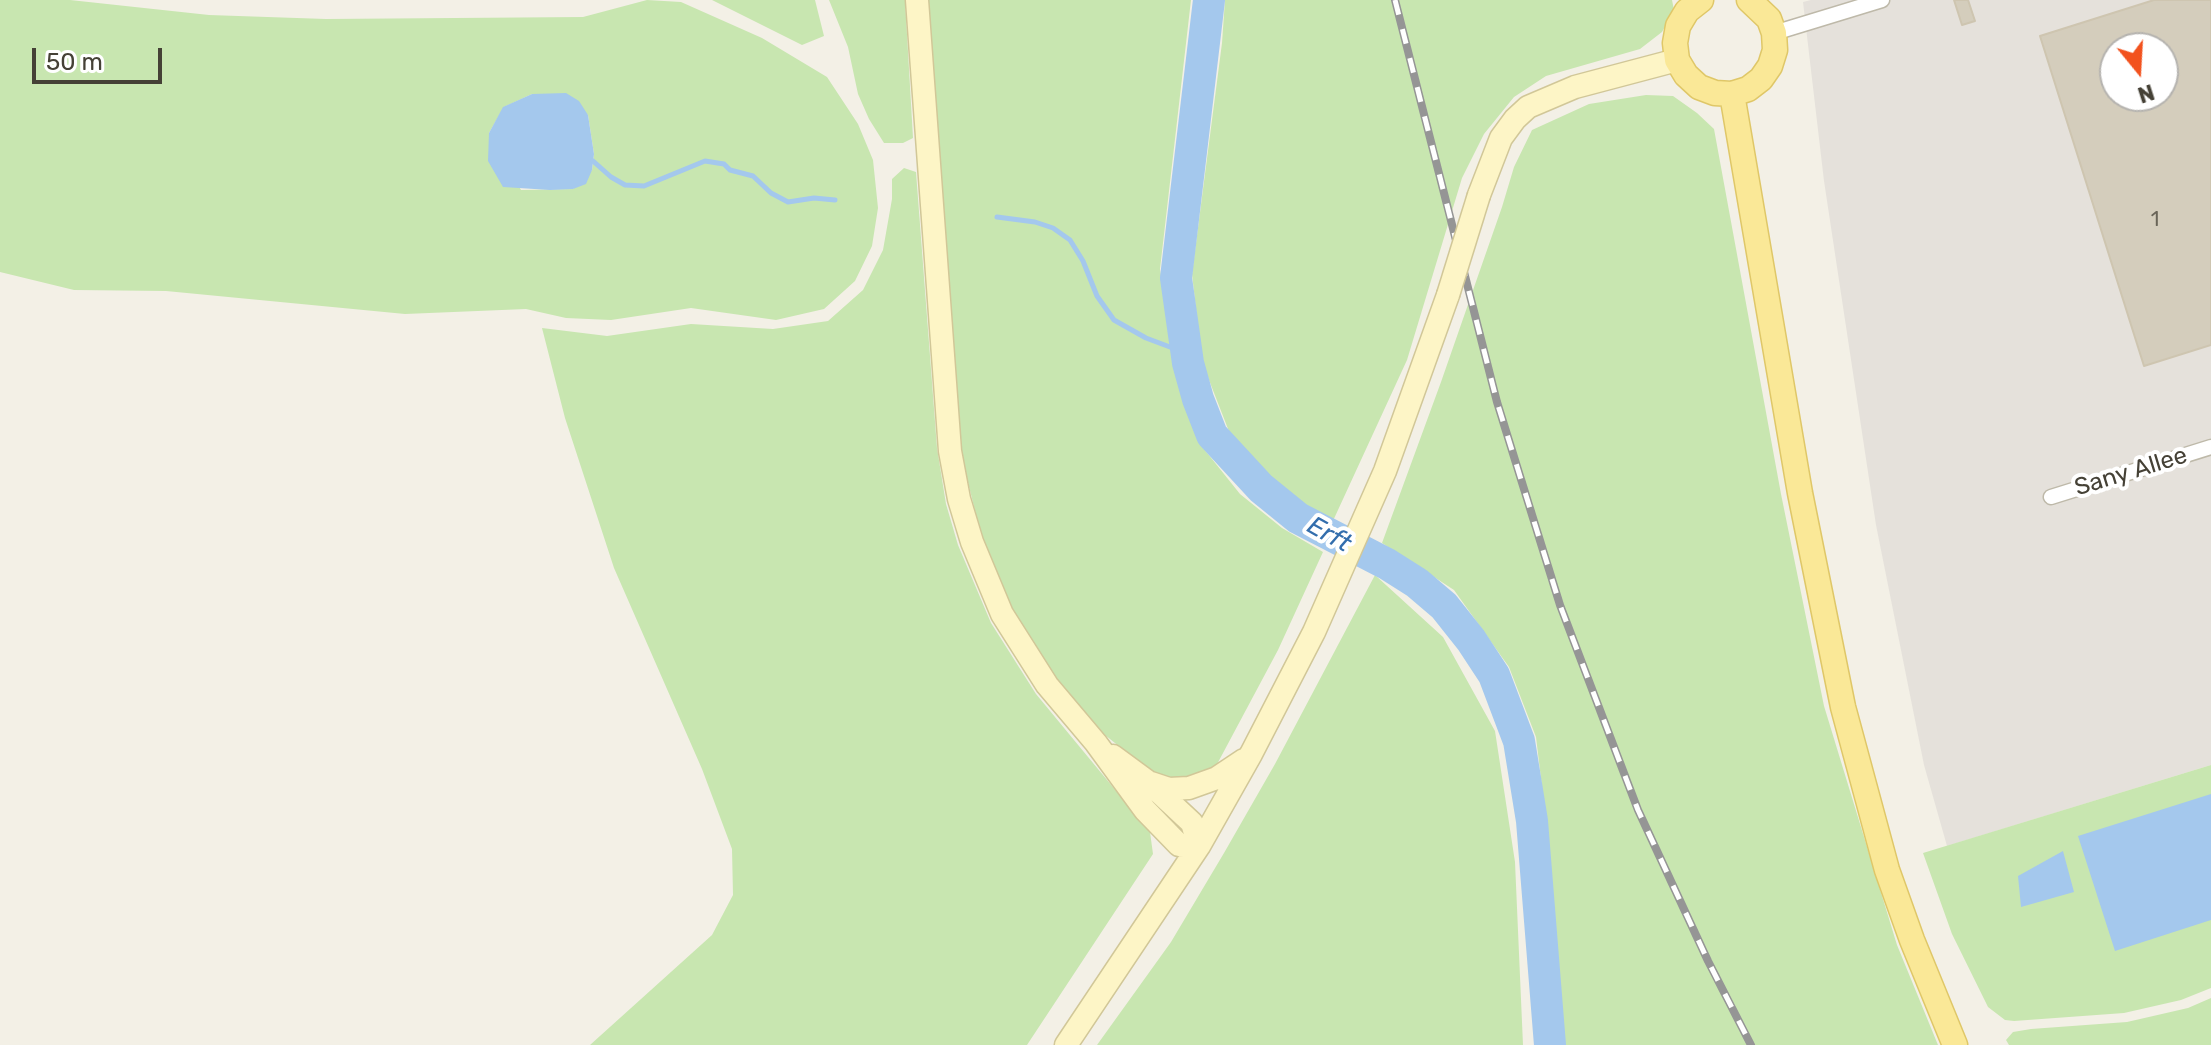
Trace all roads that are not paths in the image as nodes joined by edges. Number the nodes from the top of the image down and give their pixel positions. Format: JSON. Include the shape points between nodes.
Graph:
{"nodes":[{"id":1,"x":917,"y":0,"type":"edge"},
{"id":2,"x":1701,"y":0,"type":"edge"},
{"id":3,"x":1749,"y":0,"type":"edge"},
{"id":4,"x":1882,"y":0,"type":"edge"},
{"id":5,"x":1774,"y":33,"type":"junction"},
{"id":6,"x":1677,"y":60,"type":"junction"},
{"id":7,"x":1732,"y":94,"type":"junction"},
{"id":8,"x":2211,"y":447,"type":"edge"},
{"id":9,"x":2051,"y":497,"type":"dead end"},
{"id":10,"x":1096,"y":743,"type":"junction"},
{"id":11,"x":1251,"y":754,"type":"junction"},
{"id":12,"x":1147,"y":781,"type":"junction"},
{"id":13,"x":1199,"y":846,"type":"junction"},
{"id":14,"x":1066,"y":1045,"type":"edge"},
{"id":15,"x":1955,"y":1045,"type":"edge"}],
"edges":[{"from":1,"to":10,"type":"main road","via":[[950,451],[959,499],[1002,614],[1047,685]]},
{"from":2,"to":6,"type":"main road","via":[[1678,26]]},
{"from":3,"to":5,"type":"main road","via":[[1769,19]]},
{"from":4,"to":5,"type":"street"},
{"from":5,"to":7,"type":"main road","via":[[1770,66],[1748,89]]},
{"from":6,"to":7,"type":"main road","via":[[1699,87]]},
{"from":6,"to":11,"type":"main road","bridge":true,"via":[[1545,98],[1528,107],[1501,138],[1385,471],[1314,632]]},
{"from":7,"to":15,"type":"main road","via":[[1800,493],[1847,724],[1896,895]]},
{"from":8,"to":9,"type":"street","name":"Sany Allee"},
{"from":10,"to":12,"type":"main road"},
{"from":10,"to":13,"type":"main road","via":[[1145,810],[1179,845]]},
{"from":11,"to":12,"type":"main road","via":[[1217,778],[1189,788],[1169,789]]},
{"from":11,"to":13,"type":"main road"},
{"from":12,"to":13,"type":"main road","via":[[1192,823]]},
{"from":13,"to":14,"type":"main road"}]}
